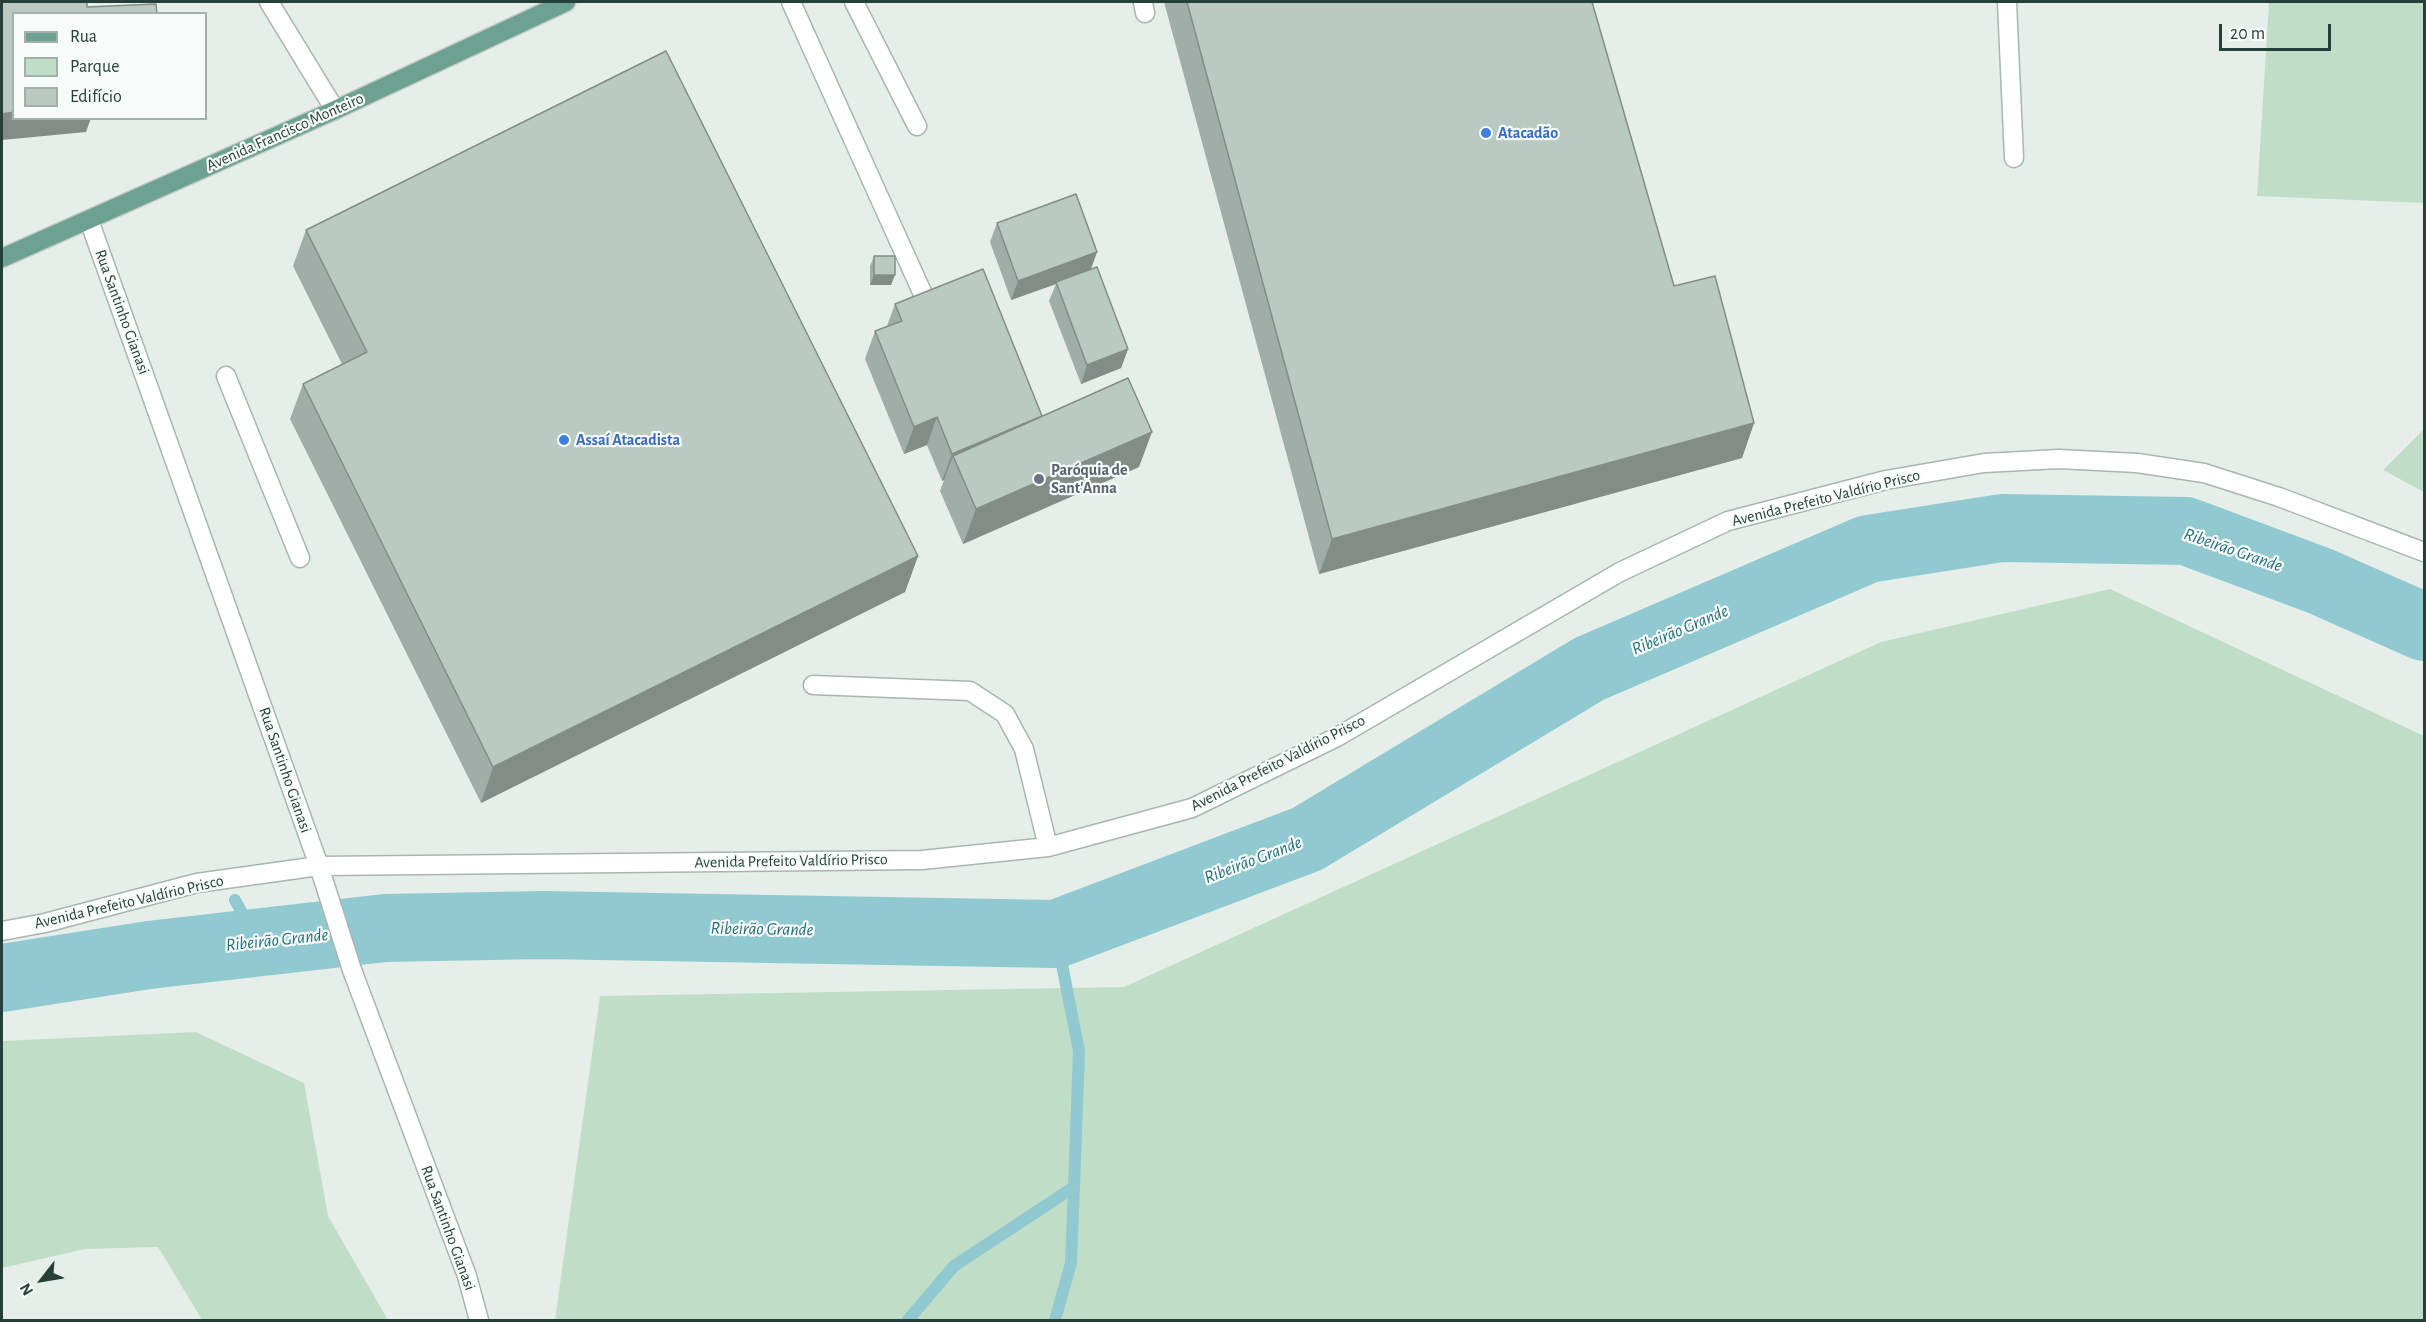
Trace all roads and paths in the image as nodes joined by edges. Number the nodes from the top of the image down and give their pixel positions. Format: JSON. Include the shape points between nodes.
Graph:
{"nodes":[{"id":1,"x":269,"y":2,"type":"edge"},
{"id":2,"x":566,"y":2,"type":"edge"},
{"id":3,"x":791,"y":2,"type":"edge"},
{"id":4,"x":854,"y":2,"type":"edge"},
{"id":5,"x":2007,"y":2,"type":"edge"},
{"id":6,"x":335,"y":110,"type":"junction"},
{"id":7,"x":917,"y":126,"type":"dead end"},
{"id":8,"x":2014,"y":158,"type":"dead end"},
{"id":9,"x":89,"y":220,"type":"junction"},
{"id":10,"x":2,"y":258,"type":"edge"},
{"id":11,"x":922,"y":292,"type":"edge"},
{"id":12,"x":226,"y":376,"type":"dead end"},
{"id":13,"x":2424,"y":552,"type":"edge"},
{"id":14,"x":300,"y":558,"type":"dead end"},
{"id":15,"x":813,"y":685,"type":"dead end"},
{"id":16,"x":1048,"y":847,"type":"junction"},
{"id":17,"x":319,"y":866,"type":"junction"},
{"id":18,"x":2,"y":931,"type":"edge"},
{"id":19,"x":479,"y":1320,"type":"edge"}],
"edges":[{"from":1,"to":6,"type":"street"},
{"from":2,"to":6,"type":"main road","name":"Avenida Francisco Monteiro"},
{"from":3,"to":11,"type":"street"},
{"from":4,"to":7,"type":"street"},
{"from":5,"to":8,"type":"street"},
{"from":6,"to":9,"type":"main road","name":"Avenida Francisco Monteiro"},
{"from":9,"to":10,"type":"main road","name":"Avenida Francisco Monteiro"},
{"from":9,"to":17,"type":"street","name":"Rua Santinho Gianasi"},
{"from":12,"to":14,"type":"street"},
{"from":13,"to":16,"type":"street","name":"Avenida Prefeito Valdírio Prisco","via":[[2204,473],[2137,463],[2059,459],[1984,464],[1886,480],[1728,521],[1620,572],[1336,737],[1203,802]]},
{"from":15,"to":16,"type":"street","via":[[969,691],[1005,714],[1024,749]]},
{"from":16,"to":17,"type":"street","name":"Avenida Prefeito Valdírio Prisco","via":[[922,860]]},
{"from":17,"to":18,"type":"street","name":"Avenida Prefeito Valdírio Prisco","via":[[197,883]]},
{"from":17,"to":19,"type":"street","name":"Rua Santinho Gianasi","via":[[352,970],[467,1276]]}]}
